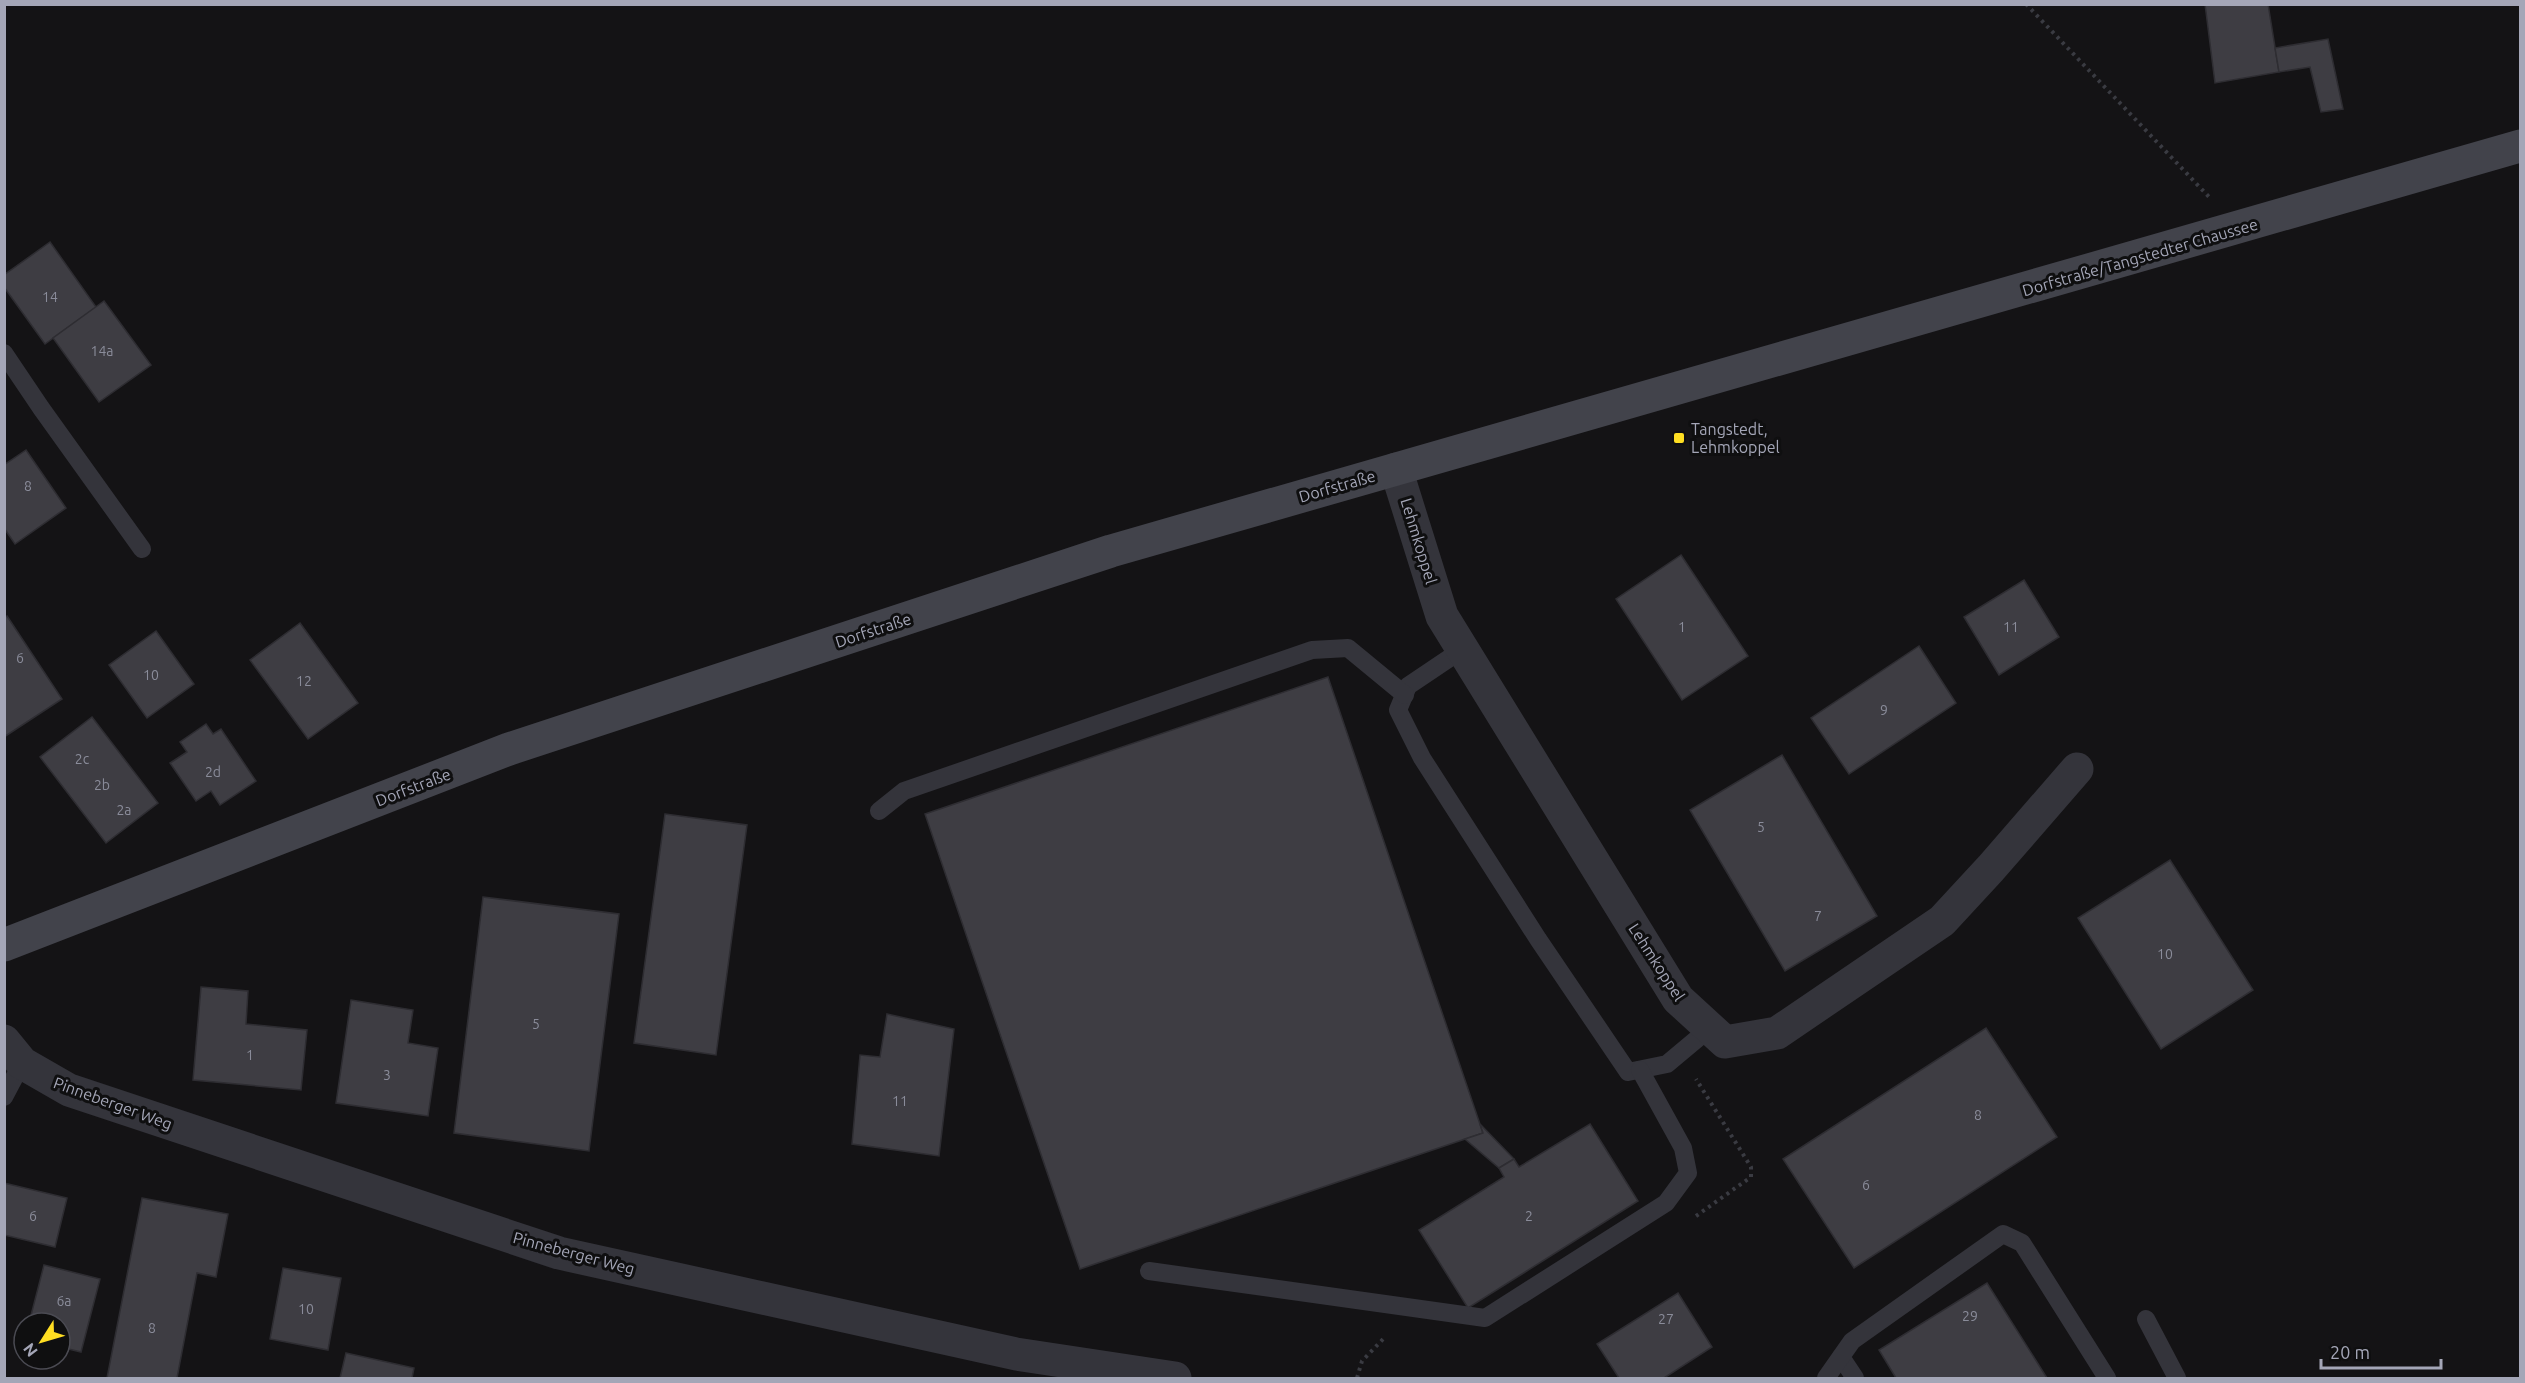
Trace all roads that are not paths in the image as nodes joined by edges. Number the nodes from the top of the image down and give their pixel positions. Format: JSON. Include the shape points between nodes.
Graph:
{"nodes":[{"id":1,"x":2520,"y":146,"type":"edge"},
{"id":2,"x":4,"y":353,"type":"edge"},
{"id":3,"x":1758,"y":366,"type":"joint"},
{"id":4,"x":1396,"y":470,"type":"junction"},
{"id":5,"x":142,"y":549,"type":"dead end"},
{"id":6,"x":1463,"y":649,"type":"junction"},
{"id":7,"x":1405,"y":694,"type":"junction"},
{"id":8,"x":2077,"y":769,"type":"dead end"},
{"id":9,"x":879,"y":811,"type":"dead end"},
{"id":10,"x":4,"y":945,"type":"edge"},
{"id":11,"x":1710,"y":1028,"type":"junction"},
{"id":12,"x":13,"y":1052,"type":"edge"},
{"id":13,"x":1640,"y":1070,"type":"junction"},
{"id":14,"x":4,"y":1097,"type":"edge"},
{"id":15,"x":1149,"y":1271,"type":"dead end"},
{"id":16,"x":2145,"y":1319,"type":"dead end"},
{"id":17,"x":1841,"y":1357,"type":"junction"},
{"id":18,"x":1174,"y":1378,"type":"edge"},
{"id":19,"x":1826,"y":1378,"type":"edge"},
{"id":20,"x":1855,"y":1378,"type":"edge"},
{"id":21,"x":2107,"y":1378,"type":"edge"},
{"id":22,"x":2176,"y":1378,"type":"edge"}],
"edges":[{"from":1,"to":3,"type":"main road","name":"Dorfstraße/Tangstedter Chaussee"},
{"from":2,"to":5,"type":"lane"},
{"from":3,"to":4,"type":"main road","name":"Dorfstraße"},
{"from":4,"to":6,"type":"street","name":"Lehmkoppel","via":[[1442,616]]},
{"from":4,"to":10,"type":"main road","name":"Dorfstraße","via":[[1112,551],[509,749]]},
{"from":6,"to":7,"type":"lane","via":[[1408,686]]},
{"from":6,"to":11,"type":"street","name":"Lehmkoppel","via":[[1678,999]]},
{"from":7,"to":9,"type":"lane","via":[[1348,648],[1312,650],[904,791]]},
{"from":7,"to":13,"type":"lane","via":[[1398,710],[1422,758],[1628,1072]]},
{"from":8,"to":11,"type":"street","name":"Lehmkoppel","via":[[1942,921],[1777,1033],[1725,1042]]},
{"from":11,"to":13,"type":"lane","via":[[1667,1064]]},
{"from":12,"to":14,"type":"lane"},
{"from":12,"to":18,"type":"street","name":"Pinneberger Weg","via":[[69,1090],[559,1253],[1016,1354]]},
{"from":13,"to":15,"type":"lane","via":[[1683,1148],[1688,1173],[1666,1203],[1485,1318]]},
{"from":16,"to":22,"type":"lane"},
{"from":17,"to":19,"type":"lane"},
{"from":17,"to":20,"type":"lane"},
{"from":17,"to":21,"type":"lane","via":[[1852,1341],[2003,1234],[2022,1243]]}]}
